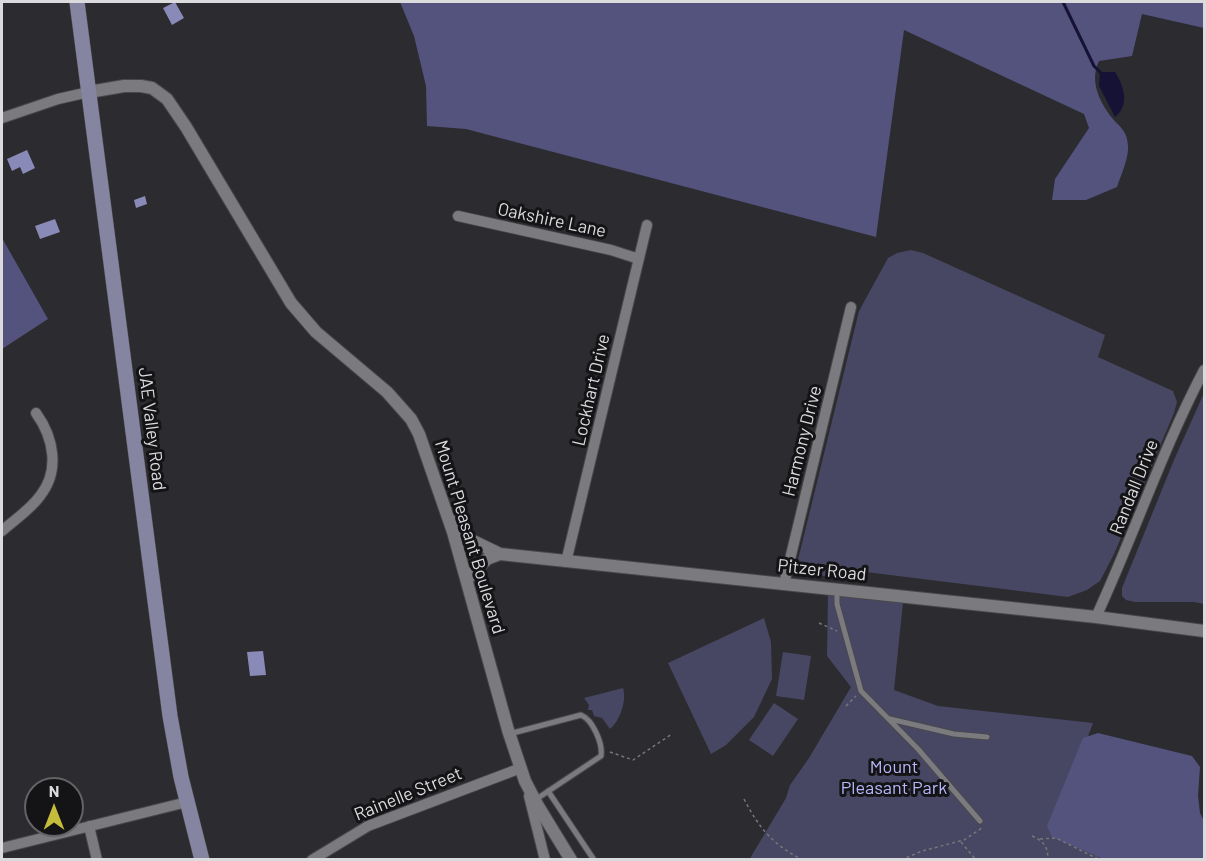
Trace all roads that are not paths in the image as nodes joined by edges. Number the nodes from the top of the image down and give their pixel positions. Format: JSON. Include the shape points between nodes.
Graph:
{"nodes":[{"id":1,"x":77,"y":2,"type":"edge"},
{"id":2,"x":89,"y":92,"type":"junction"},
{"id":3,"x":2,"y":118,"type":"edge"},
{"id":4,"x":458,"y":216,"type":"dead end"},
{"id":5,"x":647,"y":225,"type":"dead end"},
{"id":6,"x":639,"y":259,"type":"junction"},
{"id":7,"x":851,"y":307,"type":"dead end"},
{"id":8,"x":1204,"y":370,"type":"edge"},
{"id":9,"x":36,"y":413,"type":"dead end"},
{"id":10,"x":447,"y":518,"type":"junction"},
{"id":11,"x":2,"y":531,"type":"edge"},
{"id":12,"x":500,"y":554,"type":"junction"},
{"id":13,"x":566,"y":562,"type":"junction"},
{"id":14,"x":466,"y":579,"type":"junction"},
{"id":15,"x":784,"y":584,"type":"junction"},
{"id":16,"x":837,"y":590,"type":"junction"},
{"id":17,"x":1096,"y":617,"type":"junction"},
{"id":18,"x":1204,"y":630,"type":"edge"},
{"id":19,"x":888,"y":718,"type":"junction"},
{"id":20,"x":509,"y":734,"type":"junction"},
{"id":21,"x":987,"y":737,"type":"dead end"},
{"id":22,"x":521,"y":768,"type":"junction"},
{"id":23,"x":525,"y":781,"type":"junction"},
{"id":24,"x":549,"y":791,"type":"junction"},
{"id":25,"x":535,"y":800,"type":"junction"},
{"id":26,"x":187,"y":802,"type":"junction"},
{"id":27,"x":983,"y":822,"type":"road end"},
{"id":28,"x":89,"y":826,"type":"junction"},
{"id":29,"x":2,"y":848,"type":"edge"},
{"id":30,"x":97,"y":860,"type":"edge"},
{"id":31,"x":202,"y":860,"type":"edge"},
{"id":32,"x":312,"y":860,"type":"edge"},
{"id":33,"x":545,"y":860,"type":"edge"},
{"id":34,"x":571,"y":860,"type":"edge"},
{"id":35,"x":594,"y":860,"type":"edge"}],
"edges":[{"from":1,"to":2,"type":"main road","name":"JAE Valley Road"},
{"from":2,"to":3,"type":"street"},
{"from":2,"to":10,"type":"street","name":"Mount Pleasant Boulevard","via":[[141,86],[160,93],[173,107],[291,303],[316,332],[387,392],[411,419]]},
{"from":2,"to":26,"type":"main road","name":"JAE Valley Road","via":[[165,684]]},
{"from":4,"to":6,"type":"street","name":"Oakshire Lane"},
{"from":5,"to":6,"type":"street","name":"Lockhart Drive"},
{"from":6,"to":13,"type":"street","name":"Lockhart Drive"},
{"from":7,"to":15,"type":"street","name":"Harmony Drive"},
{"from":8,"to":17,"type":"street","name":"Randall Drive"},
{"from":9,"to":11,"type":"street","via":[[51,443],[50,478],[40,497]]},
{"from":10,"to":12,"type":"street","name":"Pitzer Road","via":[[472,541]]},
{"from":10,"to":14,"type":"street","name":"Mount Pleasant Boulevard"},
{"from":12,"to":13,"type":"street","name":"Pitzer Road"},
{"from":12,"to":14,"type":"street","via":[[487,559]]},
{"from":13,"to":15,"type":"street","name":"Pitzer Road"},
{"from":14,"to":20,"type":"street","name":"Mount Pleasant Boulevard"},
{"from":15,"to":16,"type":"street","name":"Pitzer Road"},
{"from":16,"to":17,"type":"street","name":"Pitzer Road"},
{"from":16,"to":19,"type":"lane","via":[[837,604],[861,691]]},
{"from":17,"to":18,"type":"street","name":"Pitzer Road"},
{"from":19,"to":21,"type":"lane","via":[[954,734]]},
{"from":19,"to":27,"type":"lane"},
{"from":20,"to":22,"type":"street","name":"Mount Pleasant Boulevard"},
{"from":20,"to":24,"type":"lane","via":[[581,715],[590,722],[602,749],[601,756]]},
{"from":22,"to":23,"type":"street","name":"Mount Pleasant Boulevard"},
{"from":22,"to":32,"type":"street","name":"Rainelle Street","via":[[368,826]]},
{"from":23,"to":25,"type":"street"},
{"from":23,"to":33,"type":"street","name":"Mount Pleasant Boulevard"},
{"from":24,"to":25,"type":"lane"},
{"from":24,"to":35,"type":"lane"},
{"from":25,"to":34,"type":"street"},
{"from":26,"to":28,"type":"street"},
{"from":26,"to":31,"type":"main road","name":"JAE Valley Road"},
{"from":28,"to":29,"type":"street"},
{"from":28,"to":30,"type":"street"}]}
